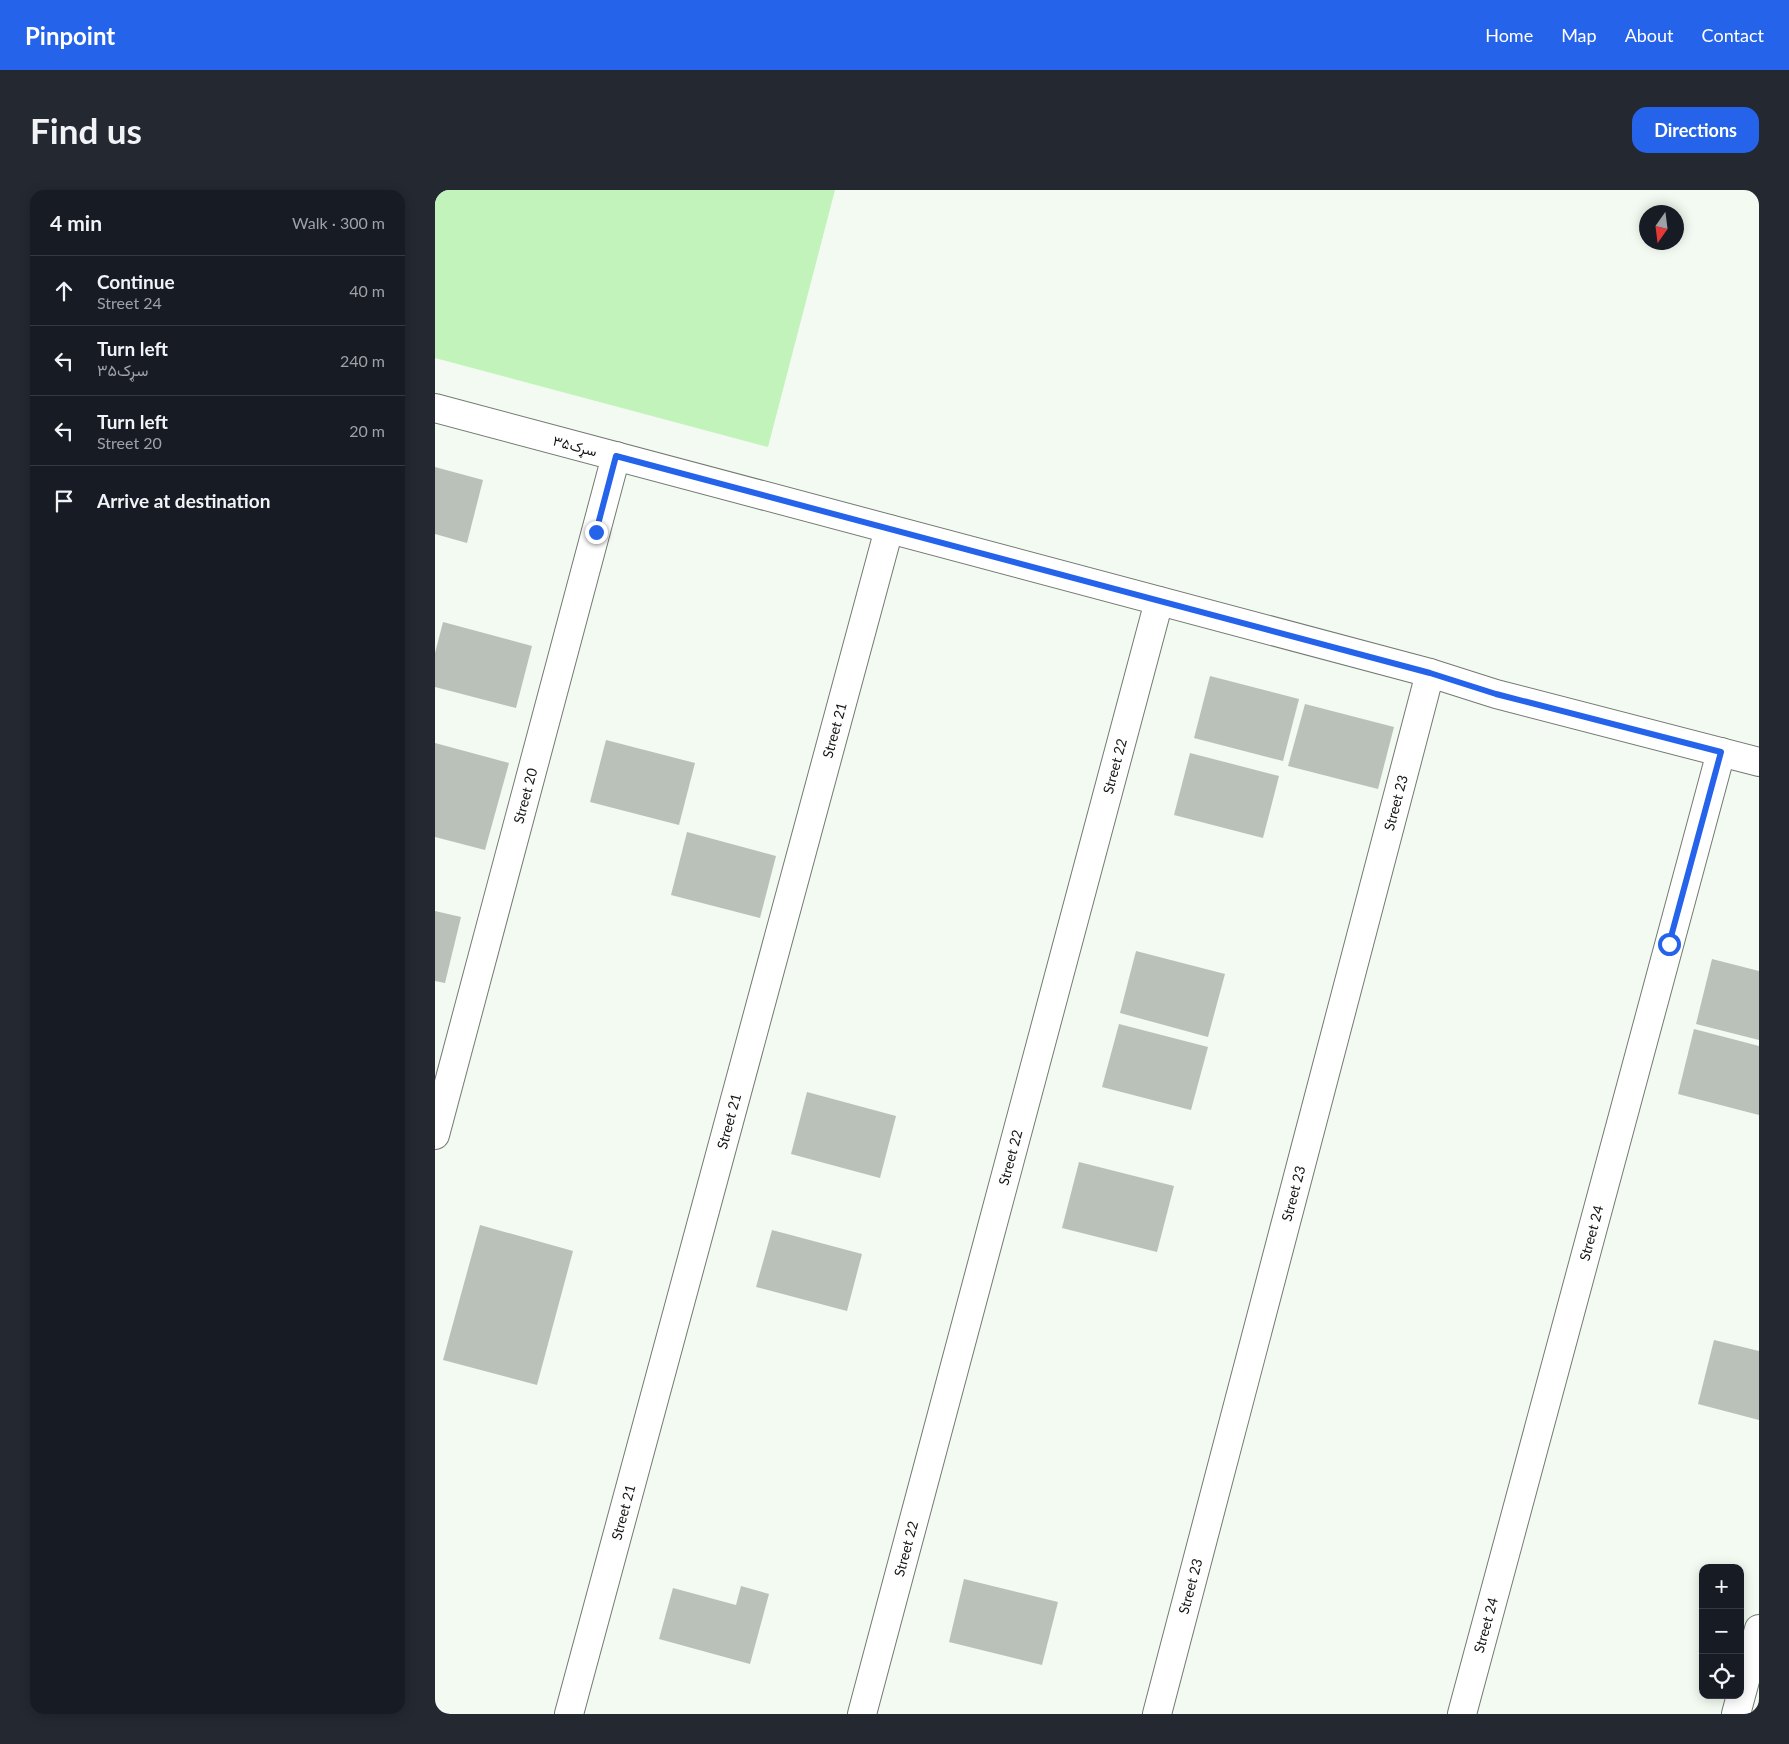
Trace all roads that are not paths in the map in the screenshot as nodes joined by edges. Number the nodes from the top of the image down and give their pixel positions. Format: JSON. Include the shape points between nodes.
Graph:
{"nodes":[{"id":1,"x":435,"y":408,"type":"edge"},
{"id":2,"x":616,"y":456,"type":"junction"},
{"id":3,"x":889,"y":529,"type":"junction"},
{"id":4,"x":1159,"y":601,"type":"junction"},
{"id":5,"x":1430,"y":673,"type":"junction"},
{"id":6,"x":1721,"y":752,"type":"junction"},
{"id":7,"x":1759,"y":762,"type":"edge"},
{"id":8,"x":435,"y":1135,"type":"edge"},
{"id":9,"x":1759,"y":1629,"type":"edge"},
{"id":10,"x":569,"y":1714,"type":"edge"},
{"id":11,"x":862,"y":1714,"type":"edge"},
{"id":12,"x":1157,"y":1714,"type":"edge"},
{"id":13,"x":1462,"y":1714,"type":"edge"},
{"id":14,"x":1736,"y":1714,"type":"edge"}],
"edges":[{"from":1,"to":2,"type":"street","name":"سړک۳۵"},
{"from":2,"to":3,"type":"street","name":"سړک۳۵"},
{"from":2,"to":8,"type":"street","name":"Street 20"},
{"from":3,"to":4,"type":"street","name":"سړک۳۵"},
{"from":3,"to":10,"type":"street","name":"Street 21"},
{"from":4,"to":5,"type":"street","name":"سړک۳۵"},
{"from":4,"to":11,"type":"street","name":"Street 22"},
{"from":5,"to":6,"type":"street","name":"سړک۳۵","via":[[1496,694]]},
{"from":5,"to":12,"type":"street","name":"Street 23"},
{"from":6,"to":7,"type":"street","name":"سړک۳۵"},
{"from":6,"to":13,"type":"street","name":"Street 24"},
{"from":9,"to":14,"type":"street"}]}
